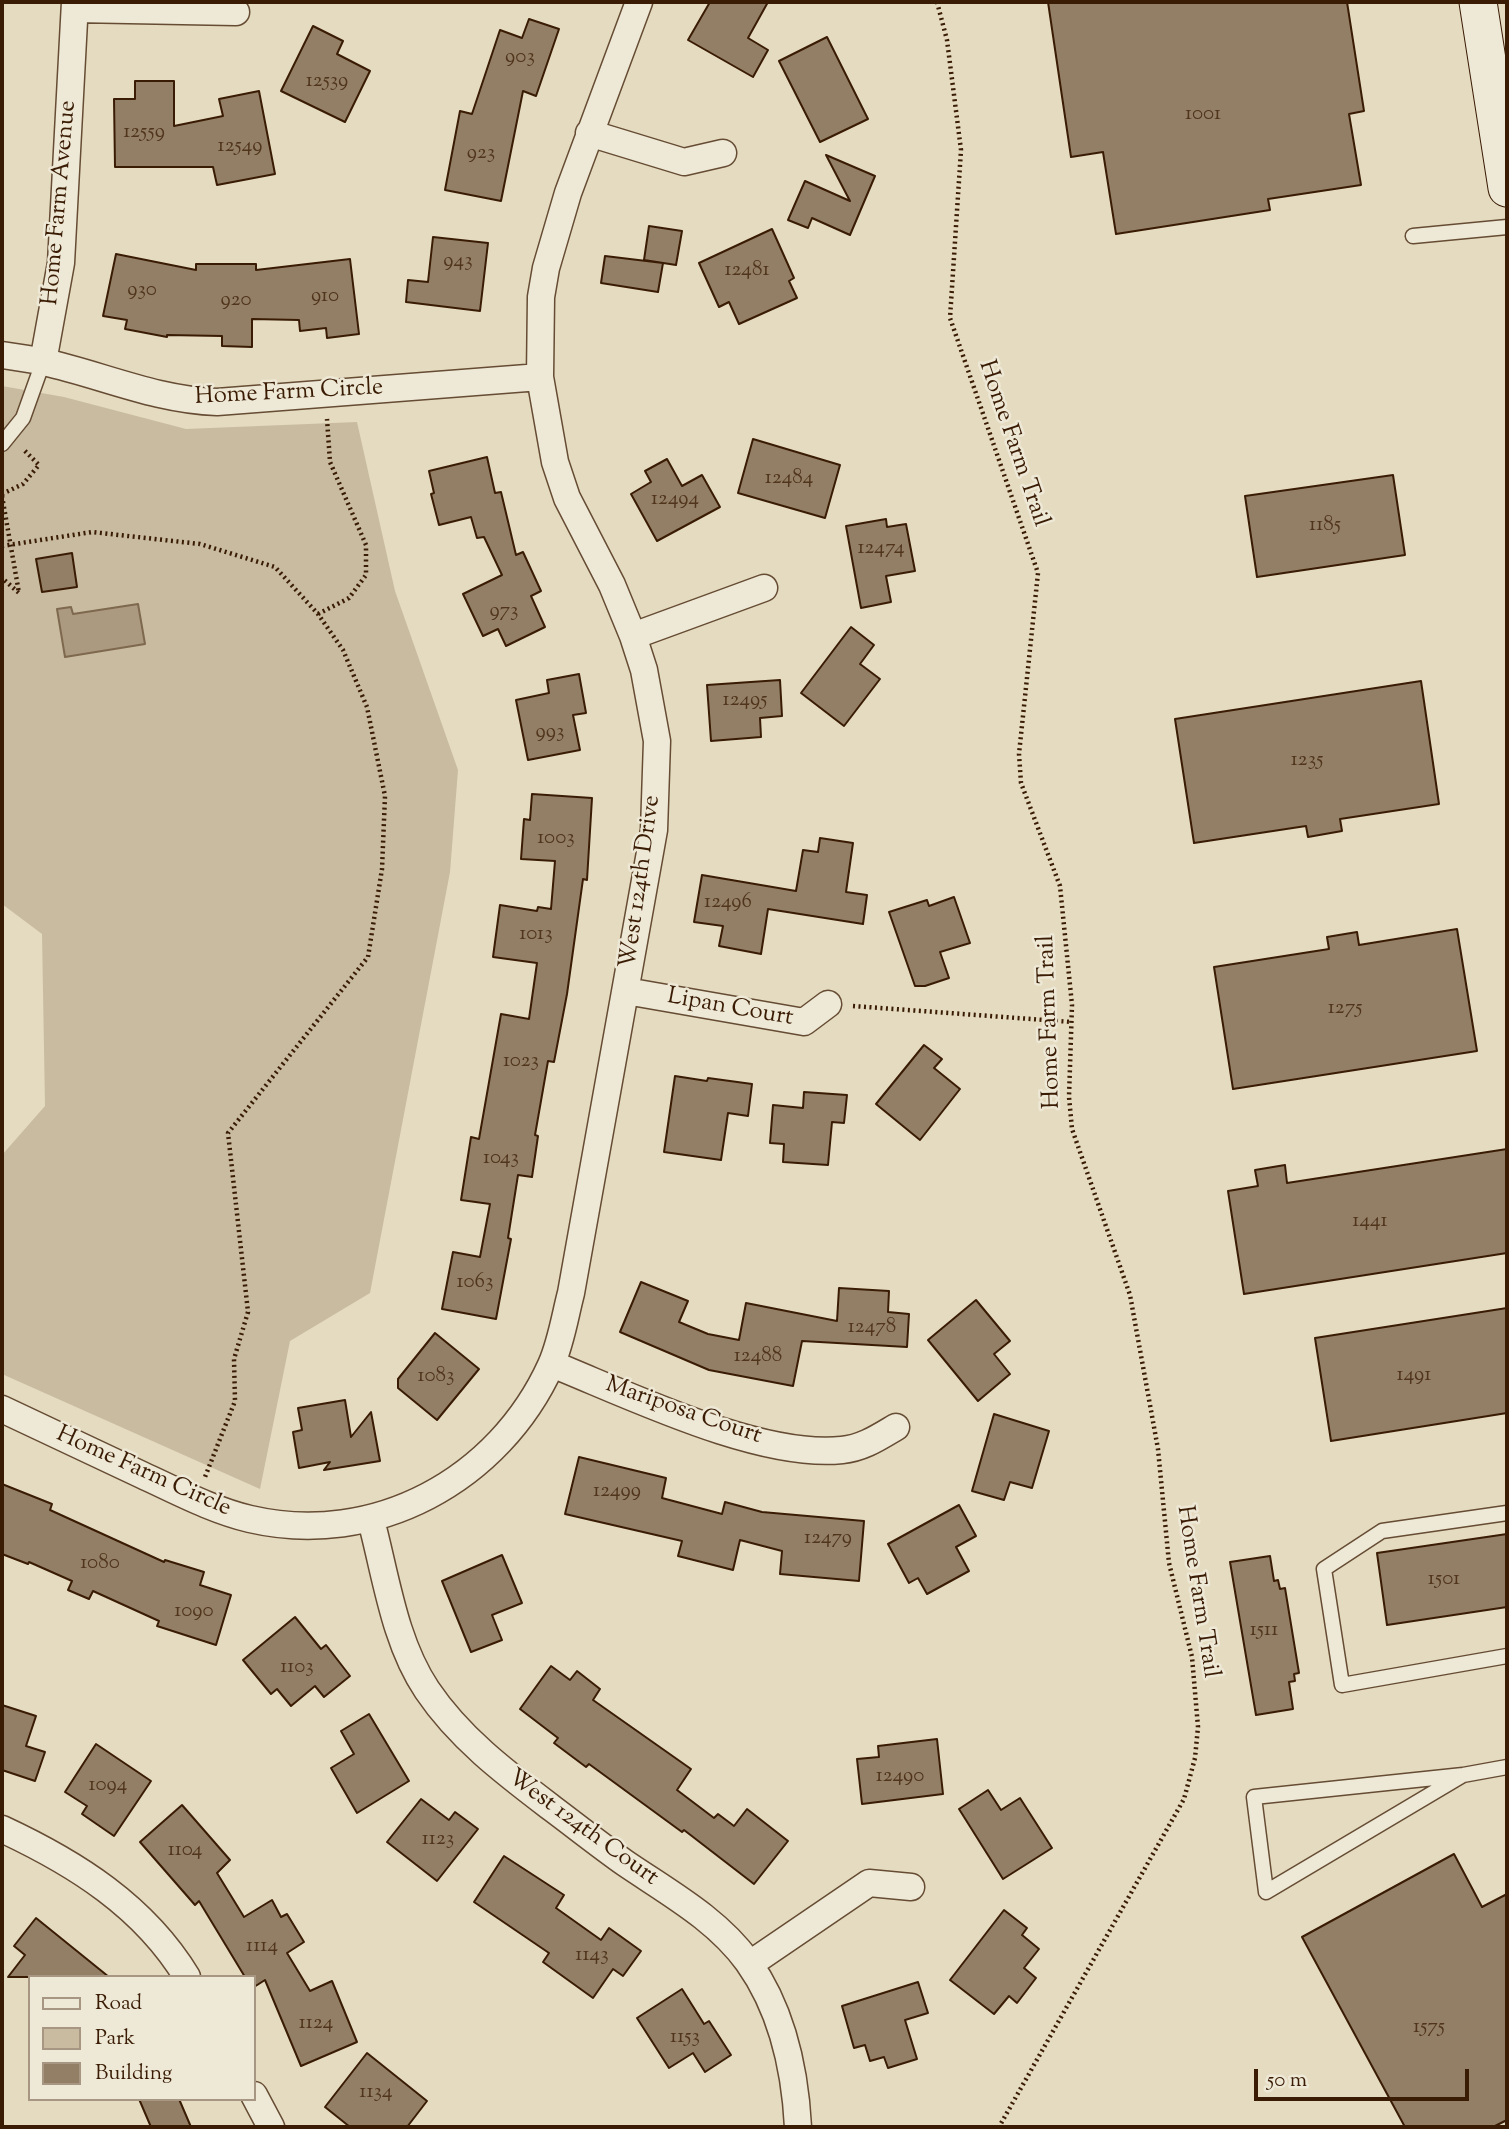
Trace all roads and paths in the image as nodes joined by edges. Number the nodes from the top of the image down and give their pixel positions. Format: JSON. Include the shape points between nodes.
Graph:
{"nodes":[{"id":1,"x":639,"y":2,"type":"edge"},
{"id":2,"x":937,"y":2,"type":"edge"},
{"id":3,"x":1478,"y":2,"type":"edge"},
{"id":4,"x":75,"y":5,"type":"edge"},
{"id":5,"x":236,"y":12,"type":"dead end"},
{"id":6,"x":589,"y":133,"type":"junction"},
{"id":7,"x":723,"y":153,"type":"dead end"},
{"id":8,"x":1507,"y":187,"type":"edge"},
{"id":9,"x":1507,"y":227,"type":"edge"},
{"id":10,"x":1413,"y":236,"type":"dead end"},
{"id":11,"x":2,"y":355,"type":"edge"},
{"id":12,"x":43,"y":362,"type":"junction"},
{"id":13,"x":540,"y":377,"type":"junction"},
{"id":14,"x":326,"y":393,"type":"junction"},
{"id":15,"x":2,"y":444,"type":"edge"},
{"id":16,"x":2,"y":496,"type":"edge"},
{"id":17,"x":11,"y":545,"type":"junction"},
{"id":18,"x":2,"y":546,"type":"edge"},
{"id":19,"x":2,"y":578,"type":"edge"},
{"id":20,"x":764,"y":588,"type":"dead end"},
{"id":21,"x":318,"y":614,"type":"junction"},
{"id":22,"x":633,"y":636,"type":"junction"},
{"id":23,"x":626,"y":991,"type":"junction"},
{"id":24,"x":828,"y":1004,"type":"joint"},
{"id":25,"x":1072,"y":1022,"type":"junction"},
{"id":26,"x":552,"y":1364,"type":"junction"},
{"id":27,"x":2,"y":1409,"type":"edge"},
{"id":28,"x":896,"y":1427,"type":"dead end"},
{"id":29,"x":195,"y":1500,"type":"junction"},
{"id":30,"x":1507,"y":1513,"type":"edge"},
{"id":31,"x":371,"y":1520,"type":"junction"},
{"id":32,"x":1507,"y":1656,"type":"edge"},
{"id":33,"x":1507,"y":1767,"type":"edge"},
{"id":34,"x":1462,"y":1775,"type":"junction"},
{"id":35,"x":2,"y":1829,"type":"edge"},
{"id":36,"x":911,"y":1887,"type":"dead end"},
{"id":37,"x":750,"y":1964,"type":"junction"},
{"id":38,"x":186,"y":1975,"type":"edge"},
{"id":39,"x":256,"y":2099,"type":"edge"},
{"id":40,"x":271,"y":2127,"type":"edge"},
{"id":41,"x":798,"y":2127,"type":"edge"},
{"id":42,"x":999,"y":2127,"type":"edge"}],
"edges":[{"from":1,"to":6,"type":"street","name":"West 124th Drive"},
{"from":2,"to":25,"type":"path","name":"Home Farm Trail","via":[[947,40],[961,150],[950,318],[1038,573],[1019,754],[1021,783],[1060,886]]},
{"from":3,"to":8,"type":"street"},
{"from":4,"to":5,"type":"street"},
{"from":4,"to":12,"type":"street","name":"Home Farm Avenue","via":[[61,263]]},
{"from":6,"to":7,"type":"street","via":[[684,162]]},
{"from":6,"to":13,"type":"street","name":"West 124th Drive","via":[[546,268],[540,309]]},
{"from":9,"to":10,"type":"lane"},
{"from":11,"to":12,"type":"street"},
{"from":12,"to":14,"type":"street","name":"Home Farm Circle","via":[[193,401]]},
{"from":12,"to":15,"type":"lane","via":[[23,418]]},
{"from":13,"to":14,"type":"street","name":"Home Farm Circle"},
{"from":13,"to":22,"type":"street","name":"West 124th Drive","via":[[550,438],[567,498]]},
{"from":14,"to":21,"type":"path","via":[[330,462],[366,545],[366,575],[349,598]]},
{"from":16,"to":17,"type":"path"},
{"from":17,"to":18,"type":"path"},
{"from":17,"to":19,"type":"path","via":[[19,593]]},
{"from":17,"to":21,"type":"path","via":[[92,532],[200,544],[275,567]]},
{"from":20,"to":22,"type":"street"},
{"from":21,"to":29,"type":"path","via":[[344,650],[367,707],[384,796],[382,869],[368,957],[228,1133],[248,1312],[234,1359],[234,1401]]},
{"from":22,"to":23,"type":"street","name":"West 124th Drive","via":[[652,708],[657,784],[654,830]]},
{"from":23,"to":24,"type":"street","name":"Lipan Court","via":[[804,1022]]},
{"from":23,"to":26,"type":"street","name":"West 124th Drive","via":[[571,1293]]},
{"from":24,"to":25,"type":"path"},
{"from":25,"to":42,"type":"path","name":"Home Farm Trail","via":[[1072,1129],[1130,1295],[1158,1449],[1169,1563],[1192,1657],[1198,1727],[1184,1799]]},
{"from":26,"to":28,"type":"street","name":"Mariposa Court","via":[[686,1418],[790,1447],[844,1450],[863,1446]]},
{"from":26,"to":31,"type":"street","name":"West 124th Drive","via":[[522,1416],[477,1465],[424,1498]]},
{"from":27,"to":29,"type":"street","name":"Home Farm Circle"},
{"from":29,"to":31,"type":"street","name":"Home Farm Circle","via":[[233,1514],[283,1524]]},
{"from":30,"to":32,"type":"lane","via":[[1382,1531],[1324,1569],[1342,1685]]},
{"from":31,"to":37,"type":"street","name":"West 124th Court","via":[[400,1633],[426,1689],[443,1712],[493,1763],[716,1927]]},
{"from":33,"to":34,"type":"lane"},
{"from":34,"to":34,"type":"lane","via":[[1254,1797],[1266,1892],[1428,1796]]},
{"from":35,"to":38,"type":"street","via":[[88,1875],[140,1916]]},
{"from":36,"to":37,"type":"street","via":[[869,1883]]},
{"from":37,"to":41,"type":"street","name":"West 124th Court","via":[[784,2033]]},
{"from":39,"to":40,"type":"street"}]}
